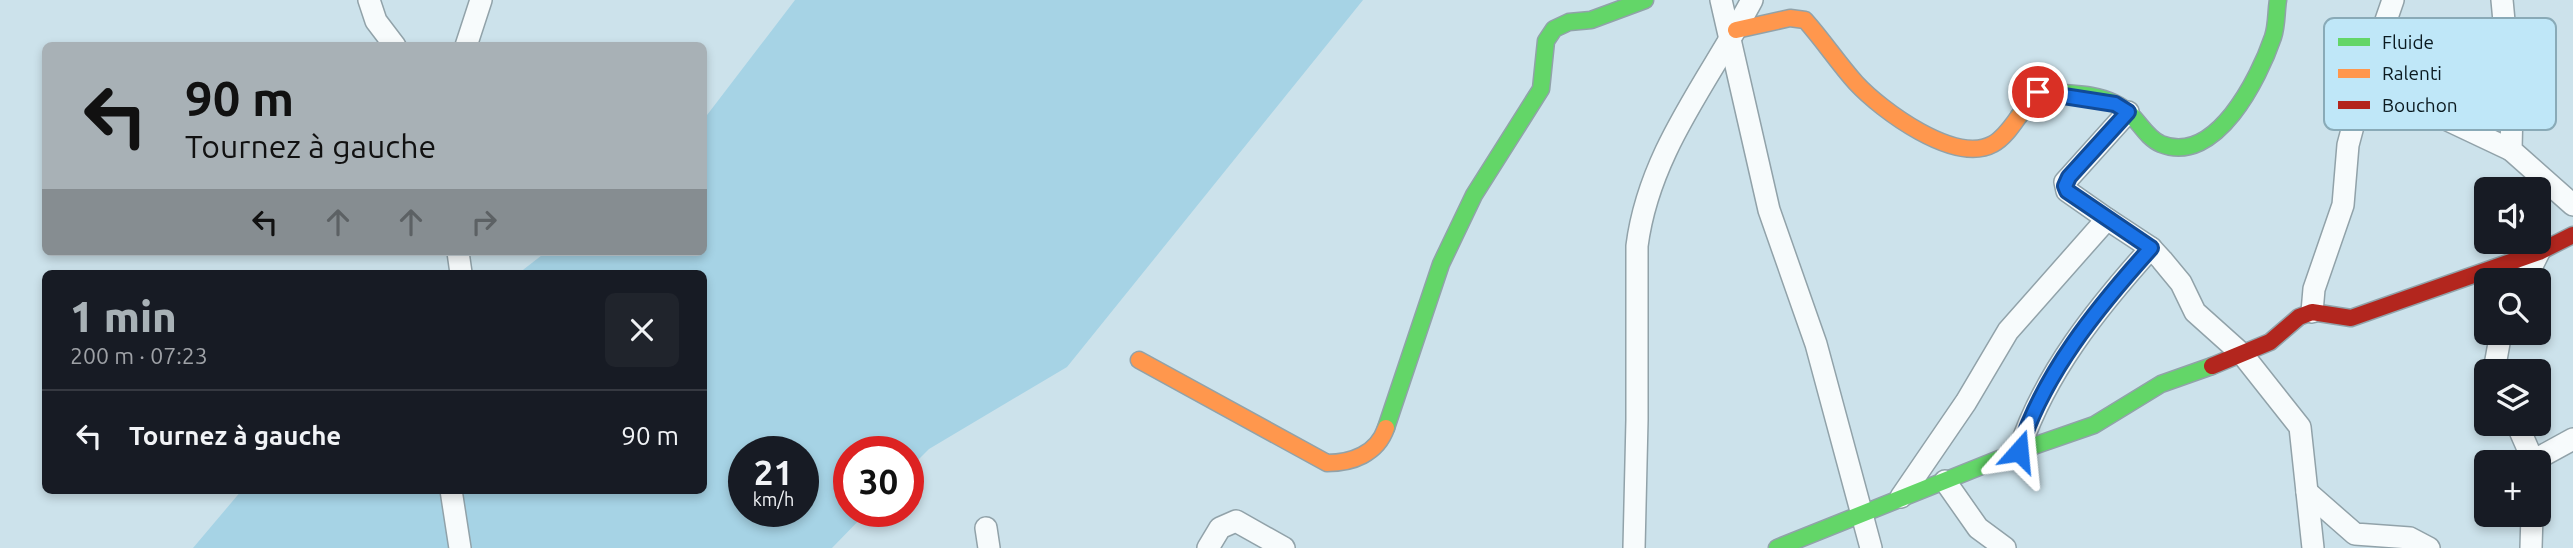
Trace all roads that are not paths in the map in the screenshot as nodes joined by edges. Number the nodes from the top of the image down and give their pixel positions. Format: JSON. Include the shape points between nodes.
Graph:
{"nodes":[{"id":1,"x":369,"y":0,"type":"edge"},
{"id":2,"x":481,"y":0,"type":"edge"},
{"id":3,"x":1645,"y":0,"type":"edge"},
{"id":4,"x":1721,"y":0,"type":"edge"},
{"id":5,"x":1752,"y":0,"type":"edge"},
{"id":6,"x":2278,"y":0,"type":"edge"},
{"id":7,"x":2393,"y":0,"type":"edge"},
{"id":8,"x":2502,"y":0,"type":"edge"},
{"id":9,"x":2387,"y":18,"type":"edge"},
{"id":10,"x":2504,"y":18,"type":"edge"},
{"id":11,"x":1733,"y":34,"type":"junction"},
{"id":12,"x":392,"y":42,"type":"edge"},
{"id":13,"x":467,"y":42,"type":"edge"},
{"id":14,"x":2128,"y":112,"type":"junction"},
{"id":15,"x":2352,"y":130,"type":"edge"},
{"id":16,"x":2469,"y":130,"type":"edge"},
{"id":17,"x":2511,"y":130,"type":"edge"},
{"id":18,"x":2511,"y":150,"type":"junction"},
{"id":19,"x":2573,"y":205,"type":"edge"},
{"id":20,"x":2107,"y":219,"type":"junction"},
{"id":21,"x":2573,"y":235,"type":"edge"},
{"id":22,"x":2551,"y":246,"type":"edge"},
{"id":23,"x":2151,"y":248,"type":"junction"},
{"id":24,"x":2533,"y":254,"type":"edge"},
{"id":25,"x":2312,"y":312,"type":"junction"},
{"id":26,"x":2243,"y":355,"type":"junction"},
{"id":27,"x":1139,"y":360,"type":"dead end"},
{"id":28,"x":2573,"y":439,"type":"edge"},
{"id":29,"x":2019,"y":451,"type":"junction"},
{"id":30,"x":2551,"y":451,"type":"edge"},
{"id":31,"x":1945,"y":481,"type":"junction"},
{"id":32,"x":2307,"y":492,"type":"junction"},
{"id":33,"x":452,"y":494,"type":"edge"},
{"id":34,"x":1899,"y":499,"type":"junction"},
{"id":35,"x":1863,"y":515,"type":"junction"},
{"id":36,"x":2532,"y":527,"type":"edge"},
{"id":37,"x":1638,"y":545,"type":"edge"},
{"id":38,"x":460,"y":548,"type":"edge"},
{"id":39,"x":1208,"y":548,"type":"edge"},
{"id":40,"x":1284,"y":548,"type":"edge"},
{"id":41,"x":1777,"y":548,"type":"edge"},
{"id":42,"x":1871,"y":548,"type":"edge"},
{"id":43,"x":2005,"y":548,"type":"edge"},
{"id":44,"x":2313,"y":548,"type":"edge"},
{"id":45,"x":2429,"y":548,"type":"edge"},
{"id":46,"x":2531,"y":548,"type":"edge"}],
"edges":[{"from":1,"to":12,"type":"street","via":[[376,21]]},
{"from":2,"to":13,"type":"street"},
{"from":3,"to":27,"type":"street","via":[[1591,20],[1569,22],[1554,29],[1546,41],[1541,89],[1474,195],[1447,253],[1383,437],[1367,455],[1348,464],[1327,463]]},
{"from":4,"to":11,"type":"street"},
{"from":5,"to":11,"type":"street"},
{"from":6,"to":14,"type":"street","via":[[2274,34],[2260,68],[2222,129],[2199,144],[2160,144]]},
{"from":7,"to":9,"type":"street"},
{"from":8,"to":10,"type":"street"},
{"from":11,"to":14,"type":"street","via":[[1790,18],[1805,20],[1856,84],[1893,115],[1962,149],[1994,144],[2038,92],[2115,104]]},
{"from":11,"to":35,"type":"street","via":[[1769,210],[1816,344]]},
{"from":11,"to":37,"type":"street","via":[[1672,134],[1640,220]]},
{"from":14,"to":20,"type":"street","via":[[2065,182],[2067,191]]},
{"from":15,"to":25,"type":"street","via":[[2343,205],[2314,289]]},
{"from":16,"to":18,"type":"street"},
{"from":17,"to":18,"type":"street"},
{"from":18,"to":19,"type":"street"},
{"from":20,"to":23,"type":"street"},
{"from":20,"to":34,"type":"street","via":[[2008,331]]},
{"from":21,"to":22,"type":"street"},
{"from":23,"to":26,"type":"street","via":[[2181,283],[2195,312]]},
{"from":23,"to":29,"type":"street","via":[[2049,379]]},
{"from":24,"to":25,"type":"street","via":[[2351,318]]},
{"from":25,"to":26,"type":"street"},
{"from":26,"to":29,"type":"street","via":[[2161,384],[2094,425]]},
{"from":26,"to":32,"type":"street","via":[[2300,427]]},
{"from":28,"to":30,"type":"street"},
{"from":29,"to":31,"type":"street"},
{"from":31,"to":34,"type":"street"},
{"from":31,"to":43,"type":"street","via":[[1978,528]]},
{"from":32,"to":44,"type":"street"},
{"from":32,"to":45,"type":"street","via":[[2355,534],[2410,538]]},
{"from":33,"to":38,"type":"street"},
{"from":34,"to":35,"type":"street"},
{"from":35,"to":41,"type":"street"},
{"from":35,"to":42,"type":"street"},
{"from":36,"to":46,"type":"street"},
{"from":39,"to":40,"type":"street","via":[[1220,528],[1236,521]]}]}
